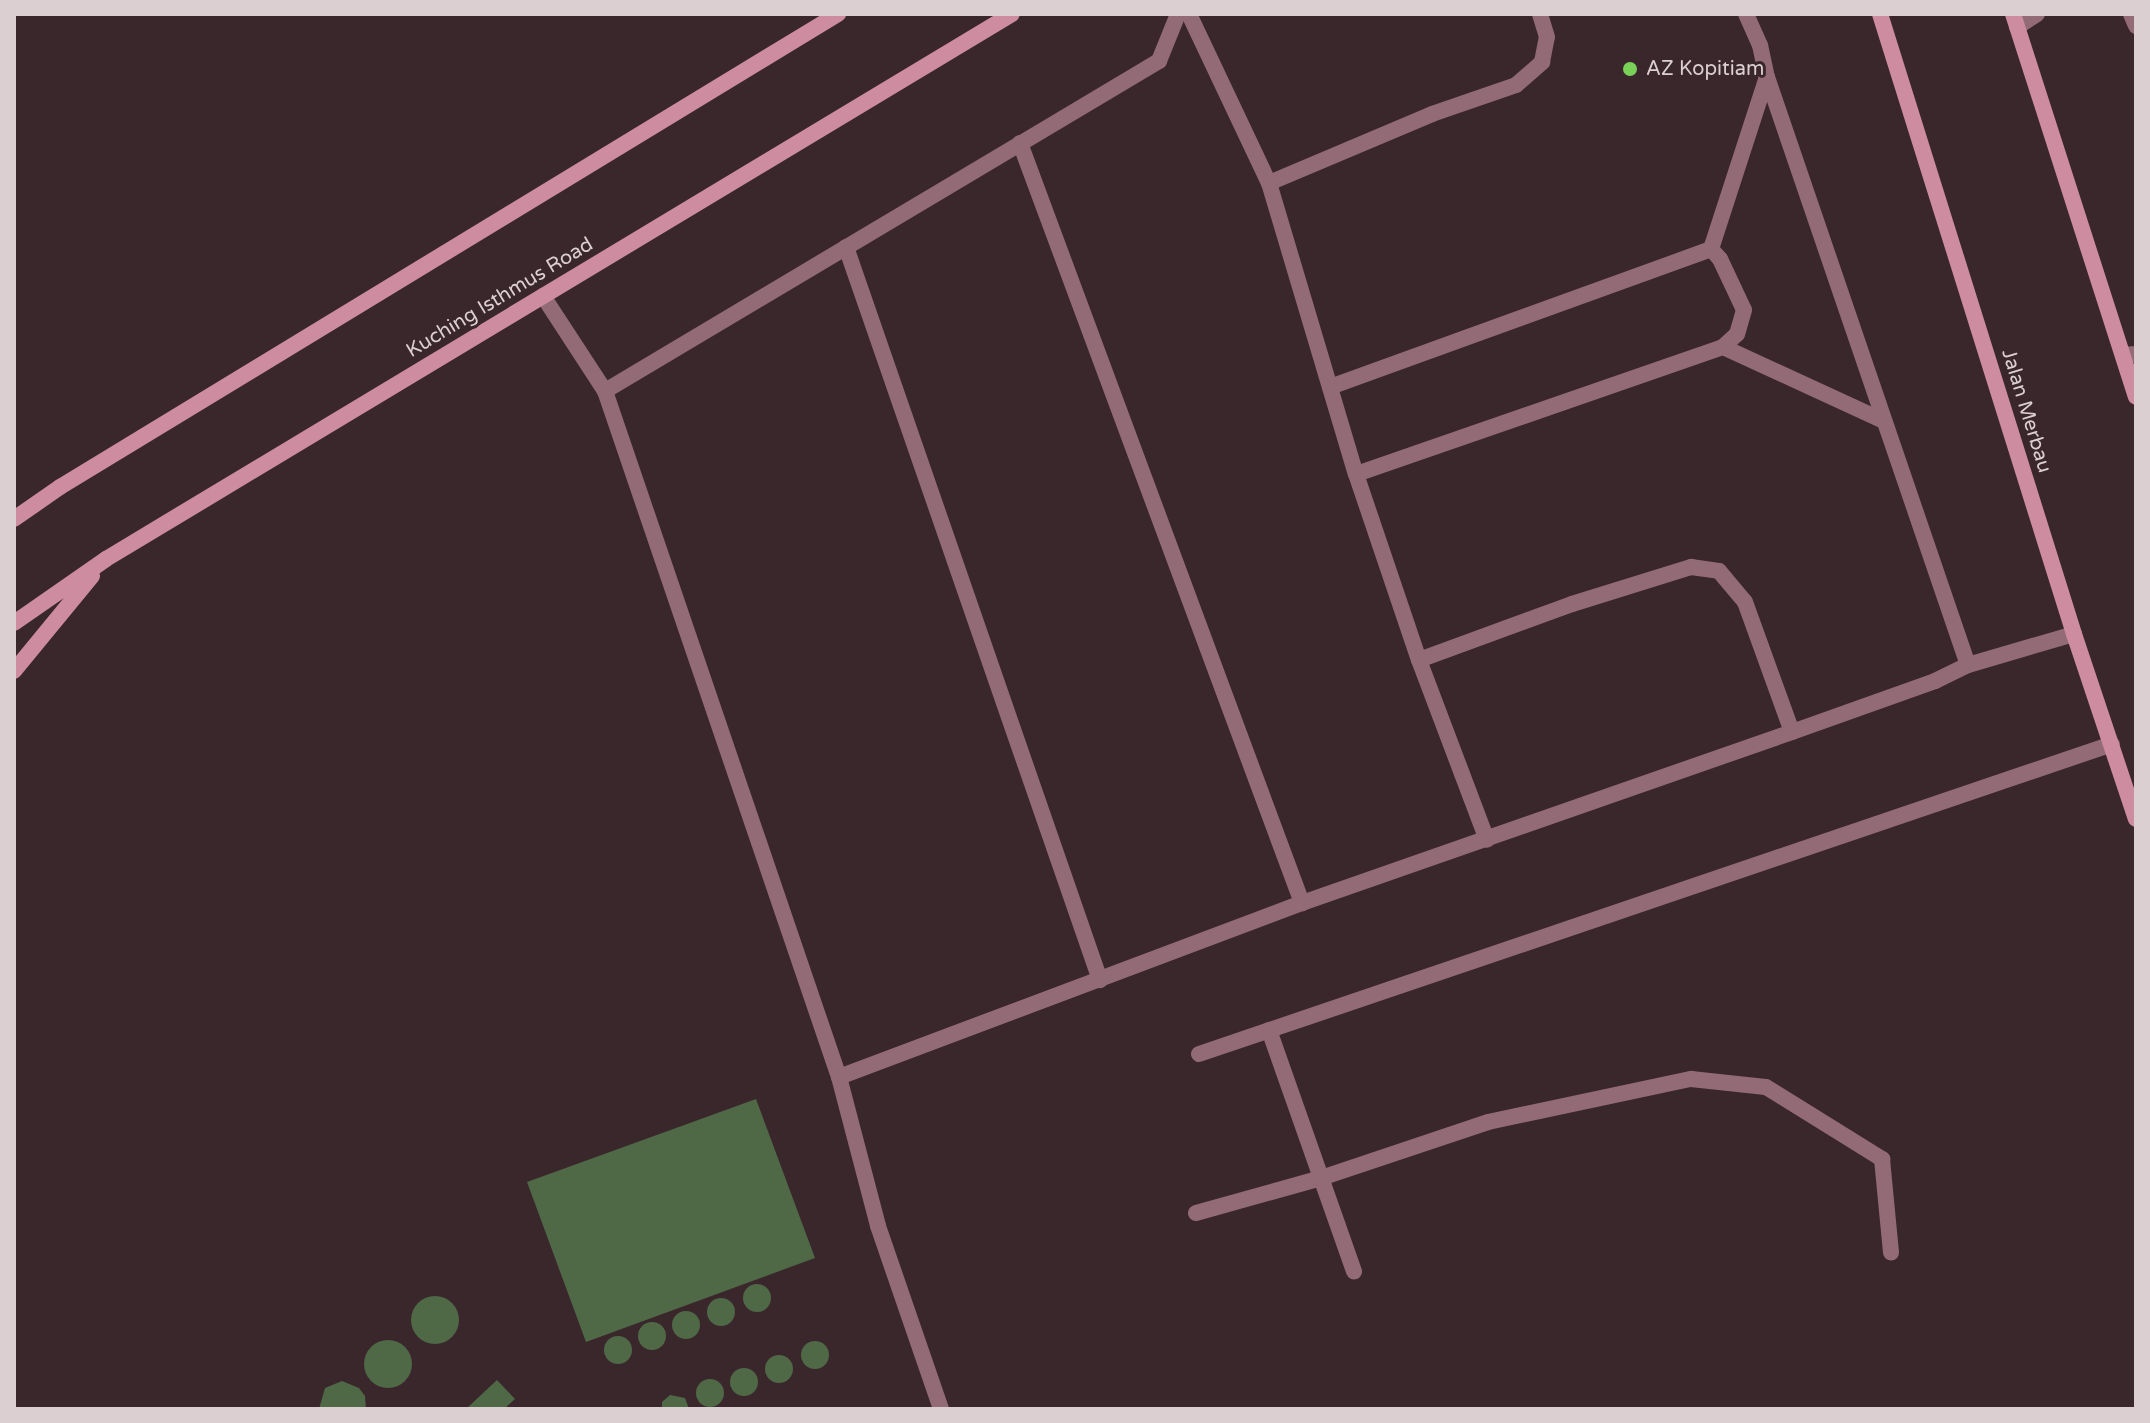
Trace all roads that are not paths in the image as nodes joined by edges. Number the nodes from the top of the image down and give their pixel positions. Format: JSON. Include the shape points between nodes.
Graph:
{"nodes":[{"id":1,"x":838,"y":14,"type":"edge"},
{"id":2,"x":1012,"y":14,"type":"edge"},
{"id":3,"x":1178,"y":14,"type":"edge"},
{"id":4,"x":1189,"y":14,"type":"edge"},
{"id":5,"x":1540,"y":14,"type":"edge"},
{"id":6,"x":1746,"y":14,"type":"edge"},
{"id":7,"x":1880,"y":14,"type":"edge"},
{"id":8,"x":2037,"y":14,"type":"edge"},
{"id":9,"x":2131,"y":14,"type":"edge"},
{"id":10,"x":2015,"y":20,"type":"edge"},
{"id":11,"x":2136,"y":26,"type":"edge"},
{"id":12,"x":1767,"y":77,"type":"junction"},
{"id":13,"x":1020,"y":143,"type":"junction"},
{"id":14,"x":1269,"y":183,"type":"junction"},
{"id":15,"x":846,"y":247,"type":"junction"},
{"id":16,"x":1711,"y":249,"type":"junction"},
{"id":17,"x":543,"y":296,"type":"junction"},
{"id":18,"x":1723,"y":347,"type":"junction"},
{"id":19,"x":2129,"y":354,"type":"edge"},
{"id":20,"x":1330,"y":387,"type":"junction"},
{"id":21,"x":605,"y":391,"type":"junction"},
{"id":22,"x":2136,"y":397,"type":"edge"},
{"id":23,"x":1884,"y":421,"type":"junction"},
{"id":24,"x":1356,"y":474,"type":"junction"},
{"id":25,"x":14,"y":519,"type":"edge"},
{"id":26,"x":106,"y":559,"type":"junction"},
{"id":27,"x":14,"y":623,"type":"edge"},
{"id":28,"x":2074,"y":634,"type":"junction"},
{"id":29,"x":1419,"y":660,"type":"junction"},
{"id":30,"x":1968,"y":665,"type":"junction"},
{"id":31,"x":14,"y":671,"type":"edge"},
{"id":32,"x":1792,"y":732,"type":"junction"},
{"id":33,"x":2112,"y":744,"type":"junction"},
{"id":34,"x":2136,"y":819,"type":"edge"},
{"id":35,"x":1487,"y":840,"type":"junction"},
{"id":36,"x":1302,"y":903,"type":"junction"},
{"id":37,"x":1100,"y":980,"type":"junction"},
{"id":38,"x":1269,"y":1030,"type":"junction"},
{"id":39,"x":1199,"y":1054,"type":"dead end"},
{"id":40,"x":839,"y":1077,"type":"junction"},
{"id":41,"x":1321,"y":1178,"type":"junction"},
{"id":42,"x":1196,"y":1213,"type":"dead end"},
{"id":43,"x":1891,"y":1253,"type":"dead end"},
{"id":44,"x":1354,"y":1271,"type":"dead end"},
{"id":45,"x":941,"y":1409,"type":"edge"}],
"edges":[{"from":1,"to":25,"type":"main road"},
{"from":2,"to":17,"type":"main road","name":"Kuching Isthmus Road"},
{"from":3,"to":13,"type":"lane","via":[[1159,61]]},
{"from":4,"to":14,"type":"lane"},
{"from":5,"to":14,"type":"lane","via":[[1547,37],[1542,62],[1516,85],[1432,114]]},
{"from":6,"to":12,"type":"lane"},
{"from":7,"to":28,"type":"main road","name":"Jalan Merbau"},
{"from":8,"to":10,"type":"lane"},
{"from":9,"to":11,"type":"lane"},
{"from":10,"to":19,"type":"main road"},
{"from":12,"to":16,"type":"lane"},
{"from":12,"to":23,"type":"lane"},
{"from":13,"to":15,"type":"lane"},
{"from":13,"to":36,"type":"lane"},
{"from":14,"to":20,"type":"lane"},
{"from":15,"to":21,"type":"lane"},
{"from":15,"to":37,"type":"lane"},
{"from":16,"to":18,"type":"lane","via":[[1744,310],[1737,334]]},
{"from":16,"to":20,"type":"lane"},
{"from":17,"to":21,"type":"lane"},
{"from":17,"to":26,"type":"main road","name":"Kuching Isthmus Road"},
{"from":18,"to":23,"type":"lane"},
{"from":18,"to":24,"type":"lane"},
{"from":19,"to":22,"type":"main road"},
{"from":20,"to":24,"type":"lane"},
{"from":21,"to":40,"type":"lane"},
{"from":23,"to":30,"type":"lane"},
{"from":24,"to":29,"type":"lane"},
{"from":26,"to":27,"type":"main road","name":"Kuching Isthmus Road"},
{"from":26,"to":31,"type":"main road"},
{"from":28,"to":30,"type":"lane"},
{"from":28,"to":33,"type":"main road","name":"Jalan Merbau"},
{"from":29,"to":32,"type":"lane","via":[[1691,567],[1719,571],[1745,602]]},
{"from":29,"to":35,"type":"lane"},
{"from":30,"to":32,"type":"lane"},
{"from":32,"to":35,"type":"lane"},
{"from":33,"to":34,"type":"main road","name":"Jalan Merbau"},
{"from":33,"to":38,"type":"lane"},
{"from":35,"to":36,"type":"lane"},
{"from":36,"to":37,"type":"lane"},
{"from":37,"to":40,"type":"lane"},
{"from":38,"to":39,"type":"lane"},
{"from":38,"to":41,"type":"lane"},
{"from":40,"to":45,"type":"lane","via":[[878,1226]]},
{"from":41,"to":42,"type":"lane"},
{"from":41,"to":43,"type":"lane","via":[[1488,1122],[1691,1079],[1766,1087],[1882,1159]]},
{"from":41,"to":44,"type":"lane"}]}
